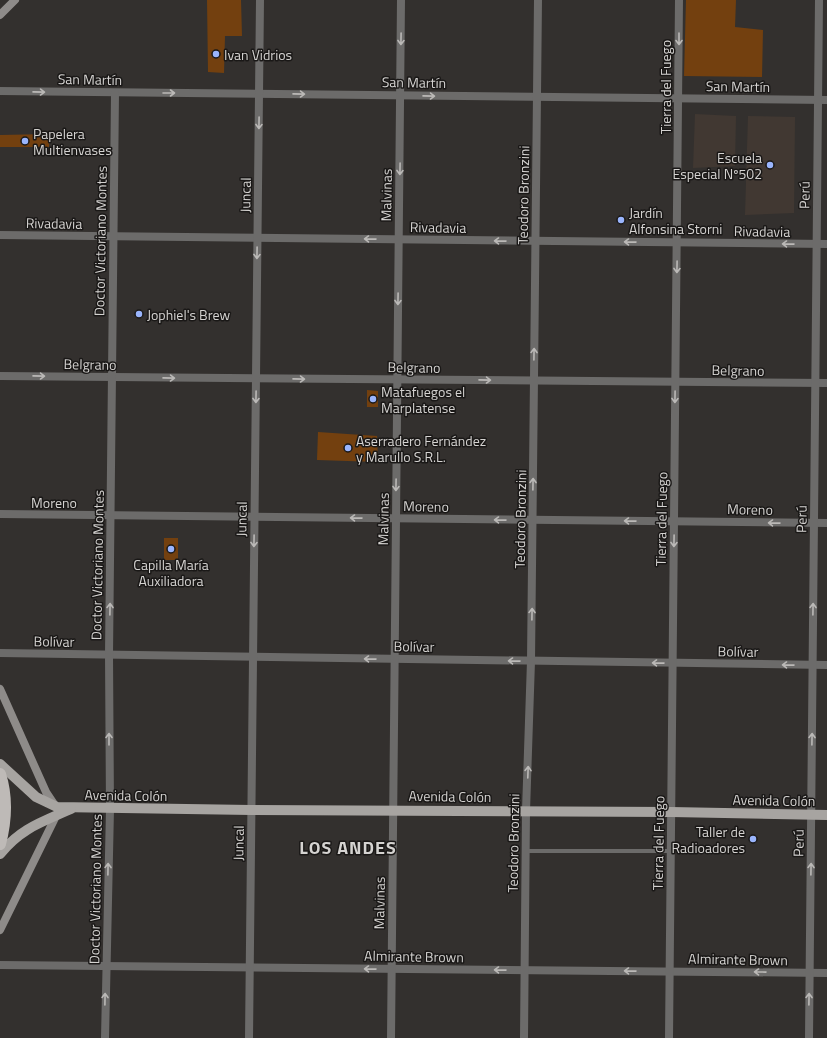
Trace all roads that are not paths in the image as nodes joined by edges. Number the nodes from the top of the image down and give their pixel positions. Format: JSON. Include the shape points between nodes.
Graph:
{"nodes":[{"id":1,"x":15,"y":0,"type":"edge"},
{"id":2,"x":260,"y":0,"type":"edge"},
{"id":3,"x":401,"y":0,"type":"edge"},
{"id":4,"x":538,"y":0,"type":"edge"},
{"id":5,"x":679,"y":0,"type":"edge"},
{"id":6,"x":819,"y":0,"type":"edge"},
{"id":7,"x":0,"y":15,"type":"edge"},
{"id":8,"x":0,"y":91,"type":"edge"},
{"id":9,"x":115,"y":93,"type":"junction"},
{"id":10,"x":259,"y":94,"type":"junction"},
{"id":11,"x":400,"y":95,"type":"junction"},
{"id":12,"x":537,"y":97,"type":"junction"},
{"id":13,"x":678,"y":98,"type":"junction"},
{"id":14,"x":823,"y":100,"type":"edge"},
{"id":15,"x":0,"y":235,"type":"edge"},
{"id":16,"x":113,"y":236,"type":"junction"},
{"id":17,"x":257,"y":238,"type":"junction"},
{"id":18,"x":399,"y":240,"type":"junction"},
{"id":19,"x":535,"y":241,"type":"junction"},
{"id":20,"x":677,"y":243,"type":"junction"},
{"id":21,"x":827,"y":244,"type":"edge"},
{"id":22,"x":817,"y":245,"type":"junction"},
{"id":23,"x":0,"y":376,"type":"edge"},
{"id":24,"x":112,"y":377,"type":"junction"},
{"id":25,"x":256,"y":378,"type":"junction"},
{"id":26,"x":398,"y":380,"type":"junction"},
{"id":27,"x":534,"y":381,"type":"junction"},
{"id":28,"x":676,"y":382,"type":"junction"},
{"id":29,"x":815,"y":383,"type":"junction"},
{"id":30,"x":827,"y":384,"type":"edge"},
{"id":31,"x":0,"y":514,"type":"edge"},
{"id":32,"x":110,"y":515,"type":"junction"},
{"id":33,"x":254,"y":517,"type":"junction"},
{"id":34,"x":396,"y":518,"type":"junction"},
{"id":35,"x":532,"y":520,"type":"junction"},
{"id":36,"x":674,"y":522,"type":"junction"},
{"id":37,"x":814,"y":523,"type":"junction"},
{"id":38,"x":827,"y":523,"type":"edge"},
{"id":39,"x":0,"y":653,"type":"edge"},
{"id":40,"x":109,"y":655,"type":"junction"},
{"id":41,"x":253,"y":657,"type":"junction"},
{"id":42,"x":395,"y":659,"type":"junction"},
{"id":43,"x":531,"y":661,"type":"junction"},
{"id":44,"x":673,"y":663,"type":"junction"},
{"id":45,"x":813,"y":665,"type":"junction"},
{"id":46,"x":827,"y":665,"type":"edge"},
{"id":47,"x":0,"y":689,"type":"edge"},
{"id":48,"x":0,"y":764,"type":"edge"},
{"id":49,"x":0,"y":774,"type":"edge"},
{"id":50,"x":110,"y":809,"type":"junction"},
{"id":51,"x":251,"y":810,"type":"junction"},
{"id":52,"x":393,"y":810,"type":"junction"},
{"id":53,"x":526,"y":811,"type":"junction"},
{"id":54,"x":56,"y":812,"type":"junction"},
{"id":55,"x":671,"y":812,"type":"junction"},
{"id":56,"x":811,"y":815,"type":"junction"},
{"id":57,"x":827,"y":815,"type":"edge"},
{"id":58,"x":0,"y":844,"type":"edge"},
{"id":59,"x":526,"y":851,"type":"junction"},
{"id":60,"x":671,"y":851,"type":"junction"},
{"id":61,"x":0,"y":854,"type":"edge"},
{"id":62,"x":0,"y":930,"type":"edge"},
{"id":63,"x":0,"y":965,"type":"edge"},
{"id":64,"x":106,"y":966,"type":"junction"},
{"id":65,"x":249,"y":968,"type":"junction"},
{"id":66,"x":391,"y":969,"type":"junction"},
{"id":67,"x":525,"y":970,"type":"junction"},
{"id":68,"x":669,"y":972,"type":"junction"},
{"id":69,"x":810,"y":973,"type":"junction"},
{"id":70,"x":827,"y":973,"type":"edge"},
{"id":71,"x":105,"y":1038,"type":"edge"},
{"id":72,"x":249,"y":1038,"type":"edge"},
{"id":73,"x":391,"y":1038,"type":"edge"},
{"id":74,"x":524,"y":1038,"type":"edge"},
{"id":75,"x":669,"y":1038,"type":"edge"},
{"id":76,"x":809,"y":1038,"type":"edge"}],
"edges":[{"from":1,"to":7,"type":"street"},
{"from":2,"to":10,"type":"street","name":"Juncal"},
{"from":3,"to":11,"type":"street","name":"Malvinas","one_way":true},
{"from":4,"to":12,"type":"street","name":"Teodoro Bronzini"},
{"from":5,"to":13,"type":"street","name":"Tierra del Fuego","one_way":true},
{"from":6,"to":14,"type":"street","name":"Perú"},
{"from":8,"to":9,"type":"street","name":"San Martín","one_way":true},
{"from":9,"to":10,"type":"street","name":"San Martín","one_way":true},
{"from":9,"to":16,"type":"street","name":"Doctor Victoriano Montes"},
{"from":10,"to":11,"type":"street","name":"San Martín","one_way":true},
{"from":10,"to":17,"type":"street","name":"Juncal","one_way":true},
{"from":11,"to":12,"type":"street","name":"San Martín","one_way":true},
{"from":11,"to":18,"type":"street","name":"Malvinas","one_way":true},
{"from":12,"to":13,"type":"street","name":"San Martín"},
{"from":12,"to":19,"type":"street","name":"Teodoro Bronzini"},
{"from":13,"to":14,"type":"street","name":"San Martín"},
{"from":13,"to":20,"type":"street","name":"Tierra del Fuego"},
{"from":14,"to":22,"type":"street","name":"Perú"},
{"from":15,"to":16,"type":"street","name":"Rivadavia"},
{"from":16,"to":17,"type":"street","name":"Rivadavia"},
{"from":16,"to":24,"type":"street","name":"Doctor Victoriano Montes"},
{"from":18,"to":17,"type":"street","name":"Rivadavia","one_way":true},
{"from":17,"to":25,"type":"street","name":"Juncal","one_way":true},
{"from":19,"to":18,"type":"street","name":"Rivadavia","one_way":true},
{"from":18,"to":26,"type":"street","name":"Malvinas","one_way":true},
{"from":20,"to":19,"type":"street","name":"Rivadavia","one_way":true},
{"from":27,"to":19,"type":"street","name":"Teodoro Bronzini","one_way":true},
{"from":22,"to":20,"type":"street","name":"Rivadavia","one_way":true},
{"from":20,"to":28,"type":"street","name":"Tierra del Fuego","one_way":true},
{"from":21,"to":22,"type":"street","name":"Rivadavia"},
{"from":22,"to":29,"type":"street","name":"Perú"},
{"from":23,"to":24,"type":"street","name":"Belgrano","one_way":true},
{"from":24,"to":25,"type":"street","name":"Belgrano","one_way":true},
{"from":24,"to":32,"type":"street","name":"Doctor Victoriano Montes"},
{"from":25,"to":26,"type":"street","name":"Belgrano","one_way":true},
{"from":25,"to":33,"type":"street","name":"Juncal","one_way":true},
{"from":26,"to":27,"type":"street","name":"Belgrano","one_way":true},
{"from":26,"to":34,"type":"street","name":"Malvinas","one_way":true},
{"from":27,"to":28,"type":"street","name":"Belgrano"},
{"from":35,"to":27,"type":"street","name":"Teodoro Bronzini","one_way":true},
{"from":28,"to":29,"type":"street","name":"Belgrano"},
{"from":28,"to":36,"type":"street","name":"Tierra del Fuego","one_way":true},
{"from":29,"to":30,"type":"street","name":"Belgrano"},
{"from":29,"to":37,"type":"street","name":"Perú"},
{"from":31,"to":32,"type":"street","name":"Moreno"},
{"from":32,"to":33,"type":"street","name":"Moreno"},
{"from":40,"to":32,"type":"street","name":"Doctor Victoriano Montes","one_way":true},
{"from":34,"to":33,"type":"street","name":"Moreno","one_way":true},
{"from":33,"to":41,"type":"street","name":"Juncal","one_way":true},
{"from":35,"to":34,"type":"street","name":"Moreno","one_way":true},
{"from":34,"to":42,"type":"street","name":"Malvinas"},
{"from":36,"to":35,"type":"street","name":"Moreno","one_way":true},
{"from":43,"to":35,"type":"street","name":"Teodoro Bronzini","one_way":true},
{"from":37,"to":36,"type":"street","name":"Moreno","one_way":true},
{"from":36,"to":44,"type":"street","name":"Tierra del Fuego","one_way":true},
{"from":37,"to":38,"type":"street","name":"Moreno"},
{"from":45,"to":37,"type":"street","name":"Perú","one_way":true},
{"from":39,"to":40,"type":"street","name":"Bolívar"},
{"from":40,"to":41,"type":"street","name":"Bolívar"},
{"from":50,"to":40,"type":"street","name":"Doctor Victoriano Montes","one_way":true},
{"from":42,"to":41,"type":"street","name":"Bolívar","one_way":true},
{"from":41,"to":51,"type":"street","name":"Juncal"},
{"from":43,"to":42,"type":"street","name":"Bolívar","one_way":true},
{"from":42,"to":52,"type":"street","name":"Malvinas"},
{"from":44,"to":43,"type":"street","name":"Bolívar","one_way":true},
{"from":53,"to":43,"type":"street","name":"Teodoro Bronzini","one_way":true},
{"from":45,"to":44,"type":"street","name":"Bolívar","one_way":true},
{"from":44,"to":55,"type":"street","name":"Tierra del Fuego"},
{"from":45,"to":46,"type":"street","name":"Bolívar"},
{"from":56,"to":45,"type":"street","name":"Perú","one_way":true},
{"from":47,"to":54,"type":"street"},
{"from":48,"to":54,"type":"main road"},
{"from":49,"to":58,"type":"highway","via":[[5,812]]},
{"from":50,"to":51,"type":"main road","name":"Avenida Colón"},
{"from":50,"to":54,"type":"main road","name":"Avenida Colón","via":[[73,808]]},
{"from":64,"to":50,"type":"street","name":"Doctor Victoriano Montes","one_way":true},
{"from":51,"to":52,"type":"main road","name":"Avenida Colón"},
{"from":51,"to":65,"type":"street","name":"Juncal"},
{"from":52,"to":53,"type":"main road","name":"Avenida Colón"},
{"from":52,"to":66,"type":"street","name":"Malvinas"},
{"from":53,"to":55,"type":"main road","name":"Avenida Colón"},
{"from":53,"to":59,"type":"street","name":"Teodoro Bronzini"},
{"from":54,"to":61,"type":"main road","name":"Avenida Colón","via":[[10,841]]},
{"from":54,"to":62,"type":"street"},
{"from":55,"to":56,"type":"main road","name":"Avenida Colón"},
{"from":55,"to":60,"type":"street","name":"Tierra del Fuego"},
{"from":56,"to":57,"type":"main road","name":"Avenida Colón"},
{"from":69,"to":56,"type":"street","name":"Perú","one_way":true},
{"from":59,"to":60,"type":"lane"},
{"from":59,"to":67,"type":"street","name":"Teodoro Bronzini"},
{"from":60,"to":68,"type":"street","name":"Tierra del Fuego"},
{"from":63,"to":64,"type":"street","name":"Almirante Brown"},
{"from":64,"to":65,"type":"street","name":"Almirante Brown"},
{"from":71,"to":64,"type":"street","name":"Doctor Victoriano Montes","one_way":true},
{"from":66,"to":65,"type":"street","name":"Almirante Brown","one_way":true},
{"from":65,"to":72,"type":"street","name":"Juncal"},
{"from":67,"to":66,"type":"street","name":"Almirante Brown","one_way":true},
{"from":66,"to":73,"type":"street","name":"Malvinas"},
{"from":68,"to":67,"type":"street","name":"Almirante Brown","one_way":true},
{"from":67,"to":74,"type":"street","name":"Teodoro Bronzini"},
{"from":69,"to":68,"type":"street","name":"Almirante Brown","one_way":true},
{"from":68,"to":75,"type":"street","name":"Tierra del Fuego"},
{"from":69,"to":70,"type":"street","name":"Almirante Brown"},
{"from":76,"to":69,"type":"street","name":"Perú","one_way":true}]}
